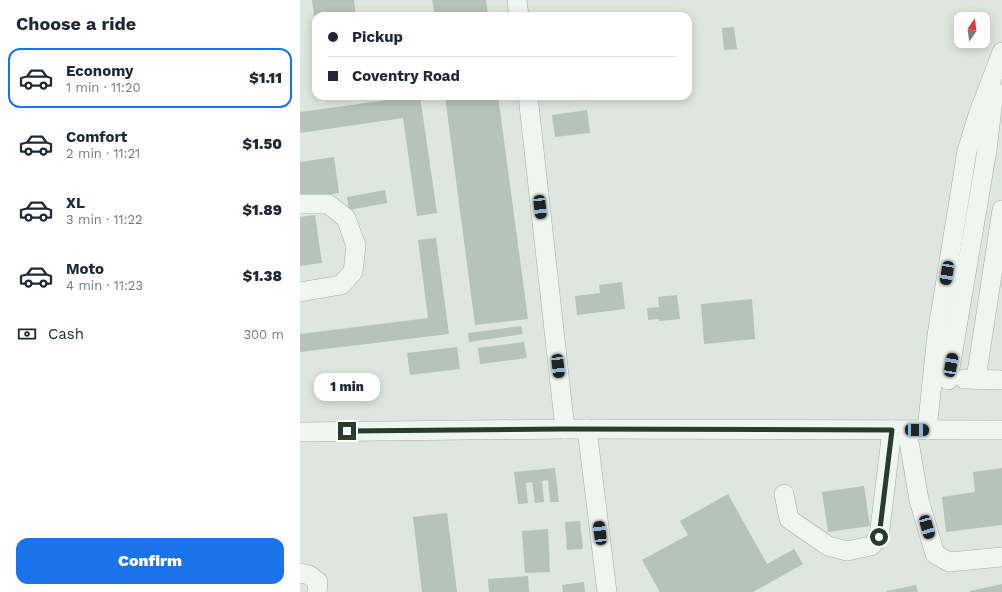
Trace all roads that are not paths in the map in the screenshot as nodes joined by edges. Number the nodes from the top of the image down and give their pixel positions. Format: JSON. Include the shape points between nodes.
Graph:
{"nodes":[{"id":1,"x":517,"y":0,"type":"edge"},
{"id":2,"x":518,"y":12,"type":"edge"},
{"id":3,"x":1000,"y":56,"type":"edge"},
{"id":4,"x":528,"y":100,"type":"edge"},
{"id":5,"x":300,"y":204,"type":"edge"},
{"id":6,"x":1002,"y":210,"type":"edge"},
{"id":7,"x":300,"y":292,"type":"edge"},
{"id":8,"x":976,"y":379,"type":"junction"},
{"id":9,"x":940,"y":380,"type":"junction"},
{"id":10,"x":1002,"y":380,"type":"edge"},
{"id":11,"x":565,"y":429,"type":"junction"},
{"id":12,"x":587,"y":429,"type":"junction"},
{"id":13,"x":900,"y":430,"type":"junction"},
{"id":14,"x":927,"y":430,"type":"junction"},
{"id":15,"x":1002,"y":430,"type":"edge"},
{"id":16,"x":300,"y":432,"type":"edge"},
{"id":17,"x":784,"y":494,"type":"dead end"},
{"id":18,"x":1002,"y":557,"type":"edge"},
{"id":19,"x":300,"y":573,"type":"edge"},
{"id":20,"x":317,"y":592,"type":"edge"},
{"id":21,"x":607,"y":592,"type":"edge"}],
"edges":[{"from":1,"to":2,"type":"street"},
{"from":3,"to":9,"type":"street","via":[[967,151],[938,327]]},
{"from":4,"to":11,"type":"street"},
{"from":5,"to":7,"type":"street","via":[[328,204],[346,218],[356,246],[353,272],[341,285]]},
{"from":6,"to":8,"type":"street"},
{"from":8,"to":9,"type":"street"},
{"from":8,"to":10,"type":"street"},
{"from":9,"to":14,"type":"street"},
{"from":11,"to":12,"type":"street"},
{"from":11,"to":16,"type":"street"},
{"from":12,"to":13,"type":"street"},
{"from":12,"to":21,"type":"street"},
{"from":13,"to":14,"type":"street"},
{"from":13,"to":17,"type":"street","via":[[879,537],[871,546],[847,551],[828,546],[789,519]]},
{"from":13,"to":18,"type":"street","via":[[935,554],[948,562]]},
{"from":14,"to":15,"type":"street"},
{"from":19,"to":20,"type":"street","via":[[310,575],[318,582]]}]}
